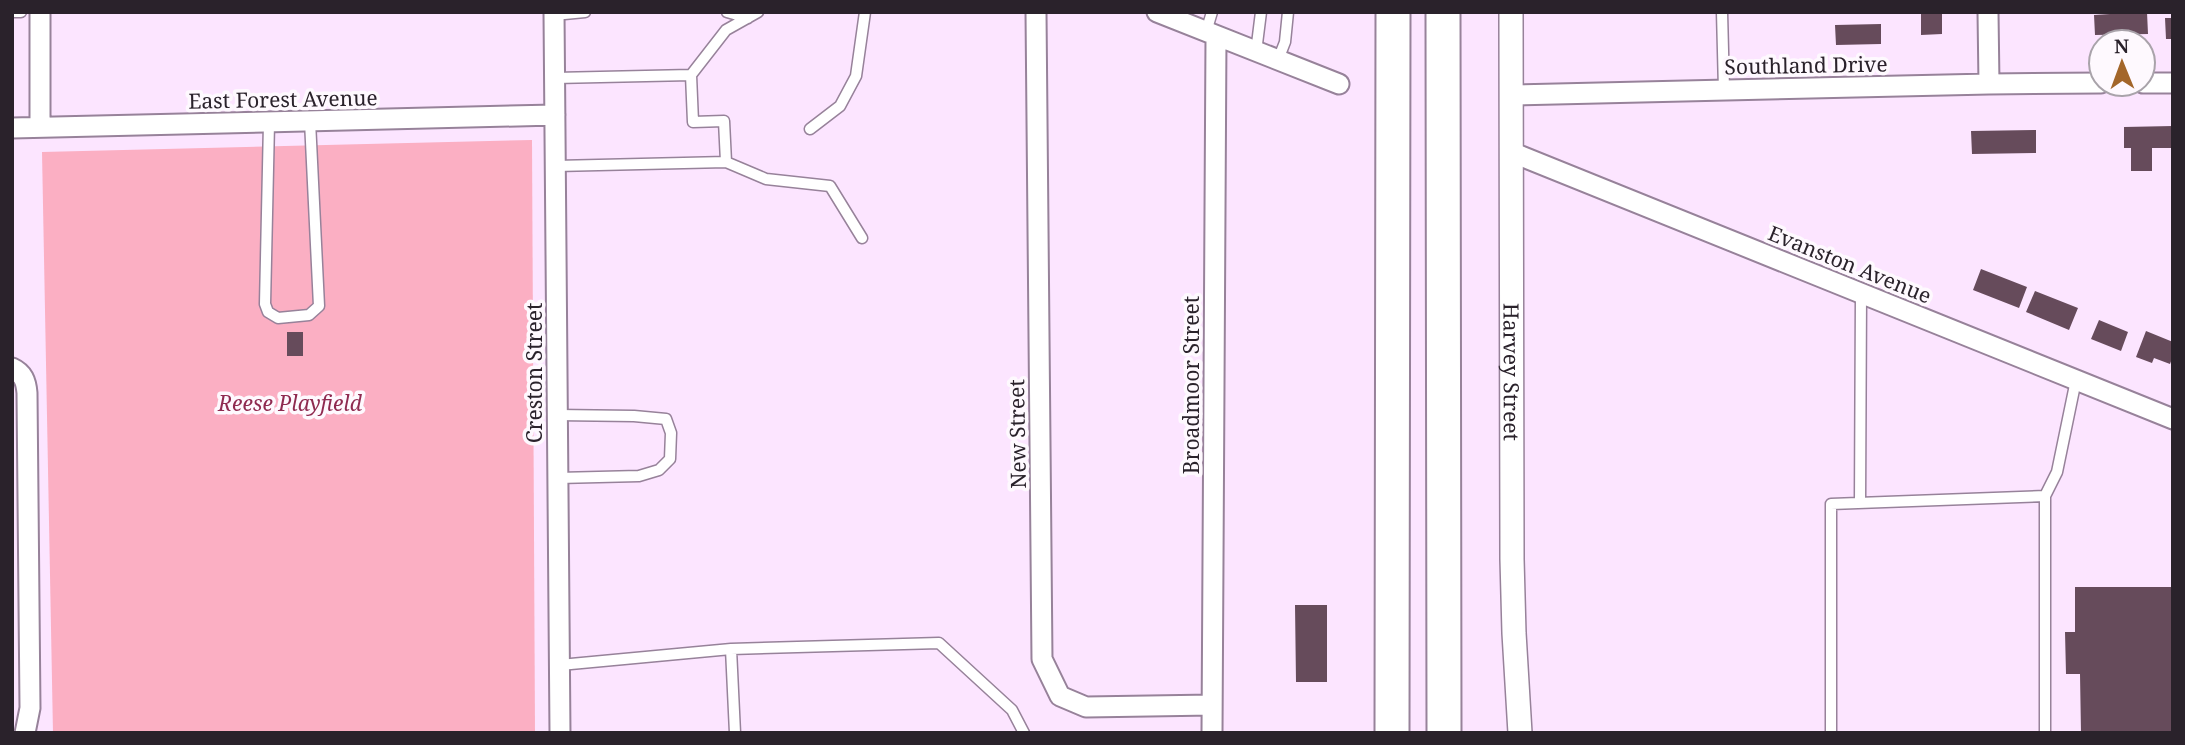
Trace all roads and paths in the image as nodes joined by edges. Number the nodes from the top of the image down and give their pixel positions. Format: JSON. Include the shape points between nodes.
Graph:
{"nodes":[{"id":1,"x":12,"y":12,"type":"edge"},
{"id":2,"x":21,"y":12,"type":"edge"},
{"id":3,"x":40,"y":12,"type":"edge"},
{"id":4,"x":585,"y":12,"type":"edge"},
{"id":5,"x":727,"y":12,"type":"edge"},
{"id":6,"x":758,"y":12,"type":"edge"},
{"id":7,"x":865,"y":12,"type":"edge"},
{"id":8,"x":1036,"y":12,"type":"edge"},
{"id":9,"x":1157,"y":12,"type":"edge"},
{"id":10,"x":1212,"y":12,"type":"edge"},
{"id":11,"x":1261,"y":12,"type":"edge"},
{"id":12,"x":1288,"y":12,"type":"edge"},
{"id":13,"x":1393,"y":12,"type":"edge"},
{"id":14,"x":1443,"y":12,"type":"edge"},
{"id":15,"x":1511,"y":12,"type":"edge"},
{"id":16,"x":1723,"y":12,"type":"edge"},
{"id":17,"x":1988,"y":12,"type":"edge"},
{"id":18,"x":554,"y":14,"type":"edge"},
{"id":19,"x":748,"y":18,"type":"junction"},
{"id":20,"x":1211,"y":35,"type":"junction"},
{"id":21,"x":1256,"y":52,"type":"junction"},
{"id":22,"x":1278,"y":60,"type":"junction"},
{"id":23,"x":691,"y":75,"type":"junction"},
{"id":24,"x":555,"y":78,"type":"junction"},
{"id":25,"x":2087,"y":83,"type":"edge"},
{"id":26,"x":1339,"y":84,"type":"dead end"},
{"id":27,"x":1989,"y":84,"type":"junction"},
{"id":28,"x":1724,"y":90,"type":"junction"},
{"id":29,"x":1511,"y":95,"type":"junction"},
{"id":30,"x":555,"y":116,"type":"junction"},
{"id":31,"x":310,"y":121,"type":"junction"},
{"id":32,"x":269,"y":122,"type":"junction"},
{"id":33,"x":40,"y":127,"type":"junction"},
{"id":34,"x":12,"y":128,"type":"edge"},
{"id":35,"x":810,"y":129,"type":"dead end"},
{"id":36,"x":1511,"y":152,"type":"junction"},
{"id":37,"x":726,"y":162,"type":"junction"},
{"id":38,"x":556,"y":166,"type":"junction"},
{"id":39,"x":862,"y":238,"type":"dead end"},
{"id":40,"x":1861,"y":292,"type":"junction"},
{"id":41,"x":18,"y":373,"type":"edge"},
{"id":42,"x":2077,"y":380,"type":"junction"},
{"id":43,"x":557,"y":415,"type":"junction"},
{"id":44,"x":2173,"y":419,"type":"edge"},
{"id":45,"x":558,"y":478,"type":"junction"},
{"id":46,"x":2045,"y":496,"type":"junction"},
{"id":47,"x":1860,"y":503,"type":"junction"},
{"id":48,"x":21,"y":600,"type":"edge"},
{"id":49,"x":731,"y":649,"type":"junction"},
{"id":50,"x":560,"y":664,"type":"junction"},
{"id":51,"x":1212,"y":705,"type":"junction"},
{"id":52,"x":24,"y":733,"type":"edge"},
{"id":53,"x":560,"y":733,"type":"edge"},
{"id":54,"x":735,"y":733,"type":"edge"},
{"id":55,"x":1024,"y":733,"type":"edge"},
{"id":56,"x":1212,"y":733,"type":"edge"},
{"id":57,"x":1392,"y":733,"type":"edge"},
{"id":58,"x":1444,"y":733,"type":"edge"},
{"id":59,"x":1520,"y":733,"type":"edge"},
{"id":60,"x":1831,"y":733,"type":"edge"},
{"id":61,"x":2045,"y":733,"type":"edge"}],
"edges":[{"from":1,"to":2,"type":"lane"},
{"from":3,"to":33,"type":"street"},
{"from":4,"to":18,"type":"lane"},
{"from":5,"to":19,"type":"lane"},
{"from":6,"to":19,"type":"lane"},
{"from":7,"to":35,"type":"lane","via":[[856,76],[840,106]]},
{"from":8,"to":51,"type":"street","name":"New Street","via":[[1042,659],[1060,696],[1086,707]]},
{"from":9,"to":20,"type":"street"},
{"from":10,"to":20,"type":"lane"},
{"from":11,"to":21,"type":"lane"},
{"from":12,"to":22,"type":"lane"},
{"from":13,"to":57,"type":"highway"},
{"from":14,"to":58,"type":"highway"},
{"from":15,"to":29,"type":"street","name":"Harvey Street"},
{"from":16,"to":28,"type":"lane"},
{"from":17,"to":27,"type":"street"},
{"from":18,"to":24,"type":"street","name":"Creston Street"},
{"from":19,"to":23,"type":"lane","via":[[726,30]]},
{"from":20,"to":21,"type":"street"},
{"from":20,"to":51,"type":"street","name":"Broadmoor Street"},
{"from":21,"to":22,"type":"street"},
{"from":22,"to":26,"type":"street"},
{"from":23,"to":24,"type":"lane"},
{"from":23,"to":37,"type":"lane","via":[[693,122],[724,121]]},
{"from":24,"to":30,"type":"street","name":"Creston Street"},
{"from":25,"to":27,"type":"street","name":"Southland Drive"},
{"from":27,"to":28,"type":"street","name":"Southland Drive"},
{"from":28,"to":29,"type":"street","name":"Southland Drive"},
{"from":29,"to":36,"type":"street","name":"Harvey Street"},
{"from":30,"to":31,"type":"street","name":"East Forest Avenue"},
{"from":30,"to":38,"type":"street","name":"Creston Street"},
{"from":31,"to":32,"type":"street","name":"East Forest Avenue"},
{"from":31,"to":32,"type":"lane","via":[[319,306],[309,315],[278,318],[265,304]]},
{"from":32,"to":33,"type":"street","name":"East Forest Avenue"},
{"from":33,"to":34,"type":"street","name":"East Forest Avenue"},
{"from":36,"to":40,"type":"street","name":"Evanston Avenue"},
{"from":36,"to":59,"type":"street","name":"Harvey Street","via":[[1512,559]]},
{"from":37,"to":38,"type":"lane"},
{"from":37,"to":39,"type":"lane","via":[[766,179],[830,186]]},
{"from":38,"to":43,"type":"street","name":"Creston Street"},
{"from":40,"to":42,"type":"street","name":"Evanston Avenue"},
{"from":40,"to":47,"type":"lane"},
{"from":41,"to":48,"type":"street","via":[[27,393]]},
{"from":42,"to":44,"type":"street","name":"Evanston Avenue"},
{"from":42,"to":46,"type":"lane","via":[[2057,472]]},
{"from":43,"to":45,"type":"street","name":"Creston Street"},
{"from":43,"to":45,"type":"lane","via":[[666,419],[671,433],[670,459],[659,470],[639,476]]},
{"from":45,"to":50,"type":"street","name":"Creston Street"},
{"from":46,"to":47,"type":"lane"},
{"from":46,"to":61,"type":"lane"},
{"from":47,"to":60,"type":"lane","via":[[1831,504]]},
{"from":48,"to":52,"type":"street","via":[[30,708]]},
{"from":49,"to":50,"type":"lane"},
{"from":49,"to":54,"type":"lane"},
{"from":49,"to":55,"type":"lane","via":[[939,643],[1012,710]]},
{"from":50,"to":53,"type":"street","name":"Creston Street"},
{"from":51,"to":56,"type":"street","name":"Broadmoor Street"}]}
